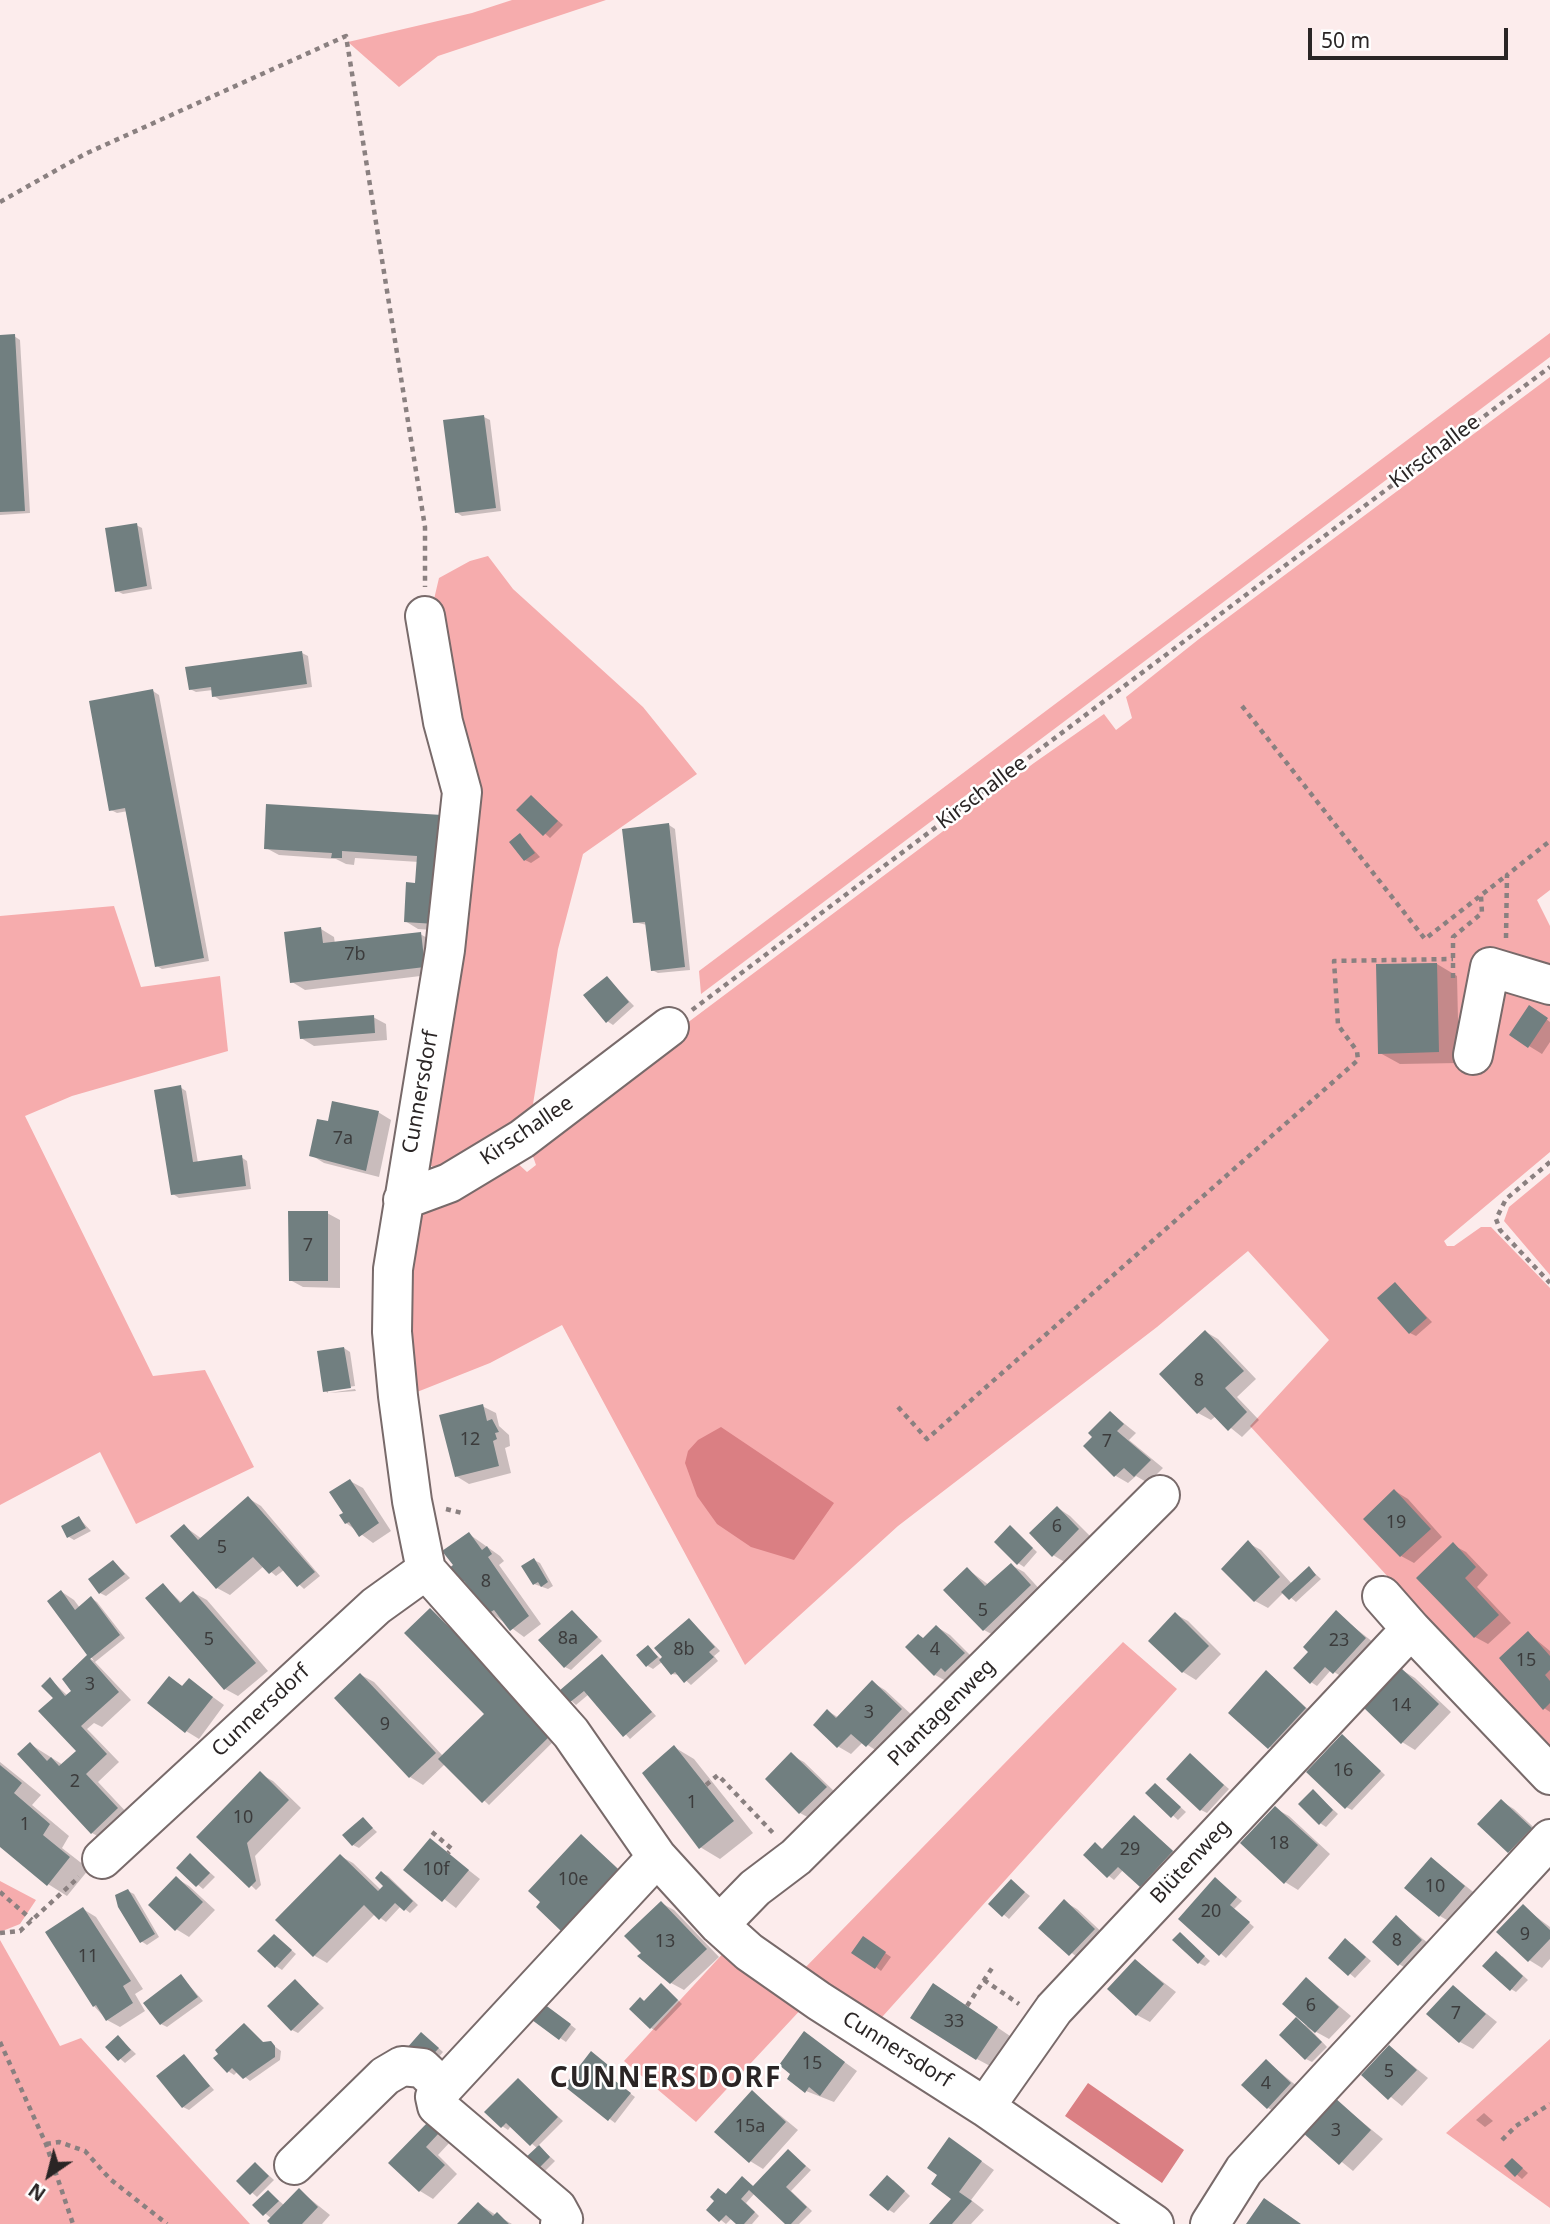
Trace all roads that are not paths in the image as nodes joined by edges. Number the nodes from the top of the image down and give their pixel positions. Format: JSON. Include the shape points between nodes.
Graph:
{"nodes":[{"id":1,"x":425,"y":616,"type":"road end"},
{"id":2,"x":1550,"y":985,"type":"edge"},
{"id":3,"x":669,"y":1027,"type":"road end"},
{"id":4,"x":1473,"y":1055,"type":"dead end"},
{"id":5,"x":403,"y":1200,"type":"junction"},
{"id":6,"x":1160,"y":1495,"type":"dead end"},
{"id":7,"x":426,"y":1570,"type":"junction"},
{"id":8,"x":1382,"y":1596,"type":"dead end"},
{"id":9,"x":1411,"y":1629,"type":"junction"},
{"id":10,"x":1550,"y":1775,"type":"edge"},
{"id":11,"x":1550,"y":1839,"type":"edge"},
{"id":12,"x":657,"y":1857,"type":"junction"},
{"id":13,"x":102,"y":1859,"type":"road end"},
{"id":14,"x":719,"y":1925,"type":"junction"},
{"id":15,"x":443,"y":2088,"type":"junction"},
{"id":16,"x":985,"y":2107,"type":"junction"},
{"id":17,"x":294,"y":2165,"type":"dead end"},
{"id":18,"x":560,"y":2224,"type":"edge"},
{"id":19,"x":1154,"y":2224,"type":"edge"},
{"id":20,"x":1210,"y":2224,"type":"edge"}],
"edges":[{"from":1,"to":5,"type":"street","name":"Cunnersdorf","via":[[443,722],[462,792],[445,950]]},
{"from":2,"to":4,"type":"street","via":[[1490,967]]},
{"from":3,"to":5,"type":"street","name":"Kirschallee","via":[[522,1139],[449,1183]]},
{"from":5,"to":7,"type":"street","name":"Cunnersdorf","via":[[393,1269],[392,1332],[412,1501]]},
{"from":6,"to":14,"type":"street","name":"Plantagenweg","via":[[796,1857],[755,1888]]},
{"from":7,"to":12,"type":"street","name":"Cunnersdorf","via":[[571,1733]]},
{"from":7,"to":13,"type":"street","name":"Cunnersdorf","via":[[376,1606]]},
{"from":8,"to":9,"type":"street"},
{"from":9,"to":10,"type":"street"},
{"from":9,"to":16,"type":"street","name":"Blütenweg","via":[[1054,2009]]},
{"from":11,"to":20,"type":"street","via":[[1244,2170]]},
{"from":12,"to":14,"type":"street","name":"Cunnersdorf"},
{"from":12,"to":15,"type":"street"},
{"from":14,"to":16,"type":"street","name":"Cunnersdorf","via":[[819,2001]]},
{"from":15,"to":17,"type":"street","via":[[422,2068],[402,2066]]},
{"from":15,"to":18,"type":"street","via":[[436,2097],[437,2106],[558,2208],[563,2219]]},
{"from":16,"to":19,"type":"street","name":"Cunnersdorf"}]}
